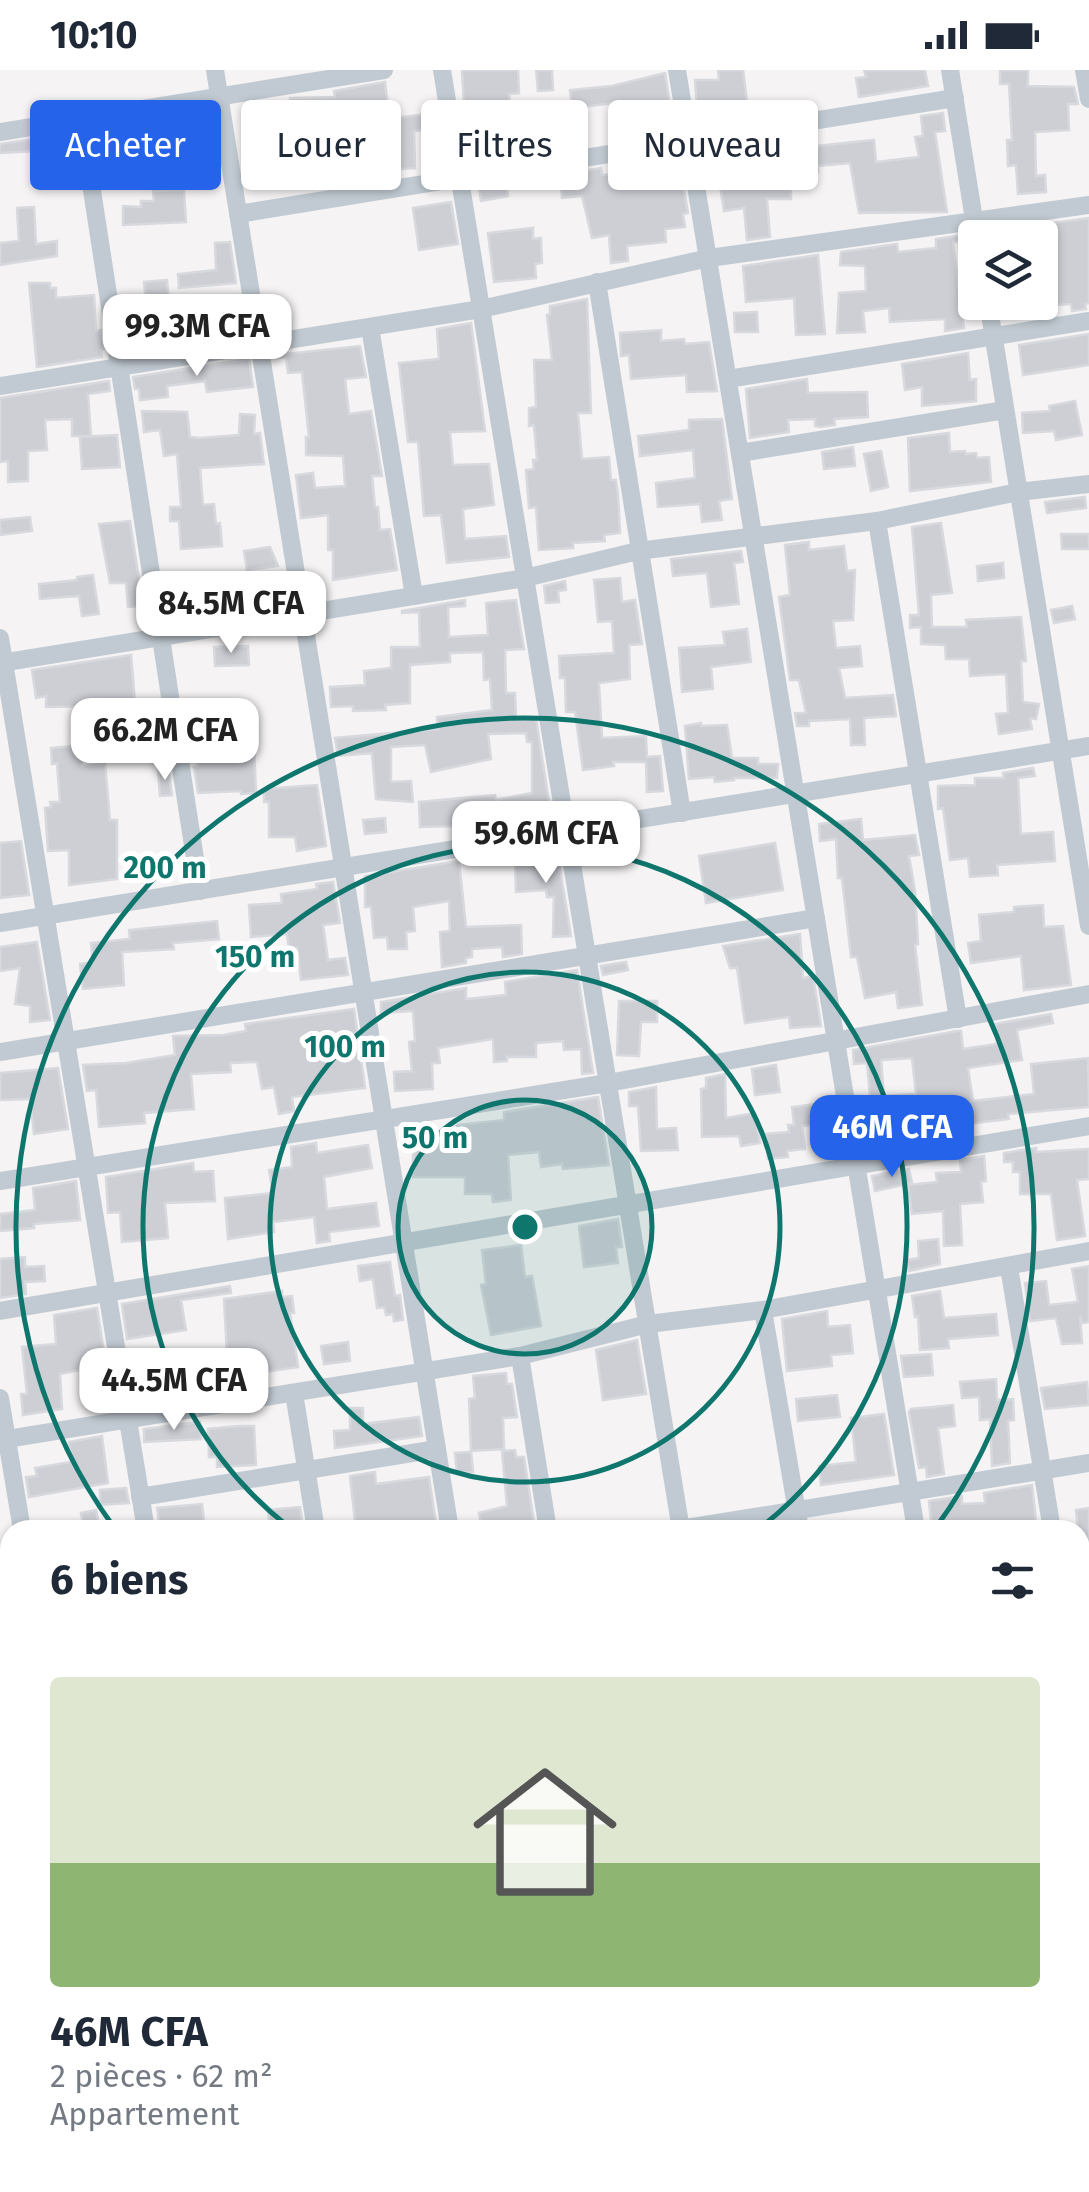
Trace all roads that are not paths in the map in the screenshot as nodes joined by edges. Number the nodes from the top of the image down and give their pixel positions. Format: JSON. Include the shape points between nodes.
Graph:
{"nodes":[{"id":1,"x":215,"y":70,"type":"edge"},
{"id":2,"x":384,"y":70,"type":"edge"},
{"id":3,"x":442,"y":70,"type":"edge"},
{"id":4,"x":677,"y":70,"type":"edge"},
{"id":5,"x":950,"y":70,"type":"edge"},
{"id":6,"x":1084,"y":70,"type":"edge"},
{"id":7,"x":219,"y":96,"type":"junction"},
{"id":8,"x":955,"y":98,"type":"junction"},
{"id":9,"x":1089,"y":99,"type":"edge"},
{"id":10,"x":194,"y":100,"type":"edge"},
{"id":11,"x":447,"y":100,"type":"edge"},
{"id":12,"x":682,"y":100,"type":"edge"},
{"id":13,"x":818,"y":120,"type":"edge"},
{"id":14,"x":30,"y":127,"type":"edge"},
{"id":15,"x":0,"y":132,"type":"edge"},
{"id":16,"x":421,"y":184,"type":"edge"},
{"id":17,"x":93,"y":190,"type":"edge"},
{"id":18,"x":462,"y":190,"type":"edge"},
{"id":19,"x":697,"y":190,"type":"edge"},
{"id":20,"x":1089,"y":205,"type":"edge"},
{"id":21,"x":238,"y":214,"type":"junction"},
{"id":22,"x":975,"y":220,"type":"edge"},
{"id":23,"x":1015,"y":220,"type":"edge"},
{"id":24,"x":958,"y":230,"type":"edge"},
{"id":25,"x":709,"y":258,"type":"junction"},
{"id":26,"x":597,"y":282,"type":"junction"},
{"id":27,"x":481,"y":309,"type":"junction"},
{"id":28,"x":991,"y":320,"type":"edge"},
{"id":29,"x":1089,"y":320,"type":"edge"},
{"id":30,"x":370,"y":327,"type":"junction"},
{"id":31,"x":993,"y":336,"type":"junction"},
{"id":32,"x":259,"y":344,"type":"junction"},
{"id":33,"x":120,"y":367,"type":"junction"},
{"id":34,"x":728,"y":379,"type":"junction"},
{"id":35,"x":0,"y":386,"type":"edge"},
{"id":36,"x":1005,"y":410,"type":"junction"},
{"id":37,"x":740,"y":452,"type":"junction"},
{"id":38,"x":1089,"y":484,"type":"edge"},
{"id":39,"x":1018,"y":492,"type":"junction"},
{"id":40,"x":876,"y":521,"type":"junction"},
{"id":41,"x":754,"y":534,"type":"junction"},
{"id":42,"x":638,"y":550,"type":"junction"},
{"id":43,"x":525,"y":578,"type":"junction"},
{"id":44,"x":414,"y":596,"type":"junction"},
{"id":45,"x":302,"y":614,"type":"junction"},
{"id":46,"x":161,"y":637,"type":"junction"},
{"id":47,"x":0,"y":638,"type":"edge"},
{"id":48,"x":2,"y":662,"type":"edge"},
{"id":49,"x":1089,"y":746,"type":"edge"},
{"id":50,"x":1060,"y":752,"type":"junction"},
{"id":51,"x":918,"y":775,"type":"junction"},
{"id":52,"x":796,"y":795,"type":"junction"},
{"id":53,"x":682,"y":813,"type":"junction"},
{"id":54,"x":567,"y":832,"type":"junction"},
{"id":55,"x":343,"y":868,"type":"junction"},
{"id":56,"x":200,"y":891,"type":"junction"},
{"id":57,"x":45,"y":916,"type":"junction"},
{"id":58,"x":816,"y":918,"type":"junction"},
{"id":59,"x":0,"y":923,"type":"edge"},
{"id":60,"x":1089,"y":926,"type":"edge"},
{"id":61,"x":587,"y":955,"type":"junction"},
{"id":62,"x":363,"y":992,"type":"junction"},
{"id":63,"x":1089,"y":994,"type":"edge"},
{"id":64,"x":958,"y":1019,"type":"junction"},
{"id":65,"x":836,"y":1039,"type":"junction"},
{"id":66,"x":66,"y":1042,"type":"junction"},
{"id":67,"x":0,"y":1052,"type":"edge"},
{"id":68,"x":608,"y":1083,"type":"junction"},
{"id":69,"x":384,"y":1119,"type":"junction"},
{"id":70,"x":1089,"y":1126,"type":"edge"},
{"id":71,"x":856,"y":1165,"type":"junction"},
{"id":72,"x":86,"y":1167,"type":"junction"},
{"id":73,"x":0,"y":1181,"type":"edge"},
{"id":74,"x":628,"y":1202,"type":"junction"},
{"id":75,"x":404,"y":1246,"type":"junction"},
{"id":76,"x":1089,"y":1251,"type":"edge"},
{"id":77,"x":1009,"y":1267,"type":"junction"},
{"id":78,"x":877,"y":1288,"type":"junction"},
{"id":79,"x":107,"y":1294,"type":"junction"},
{"id":80,"x":763,"y":1310,"type":"junction"},
{"id":81,"x":0,"y":1311,"type":"edge"},
{"id":82,"x":648,"y":1324,"type":"junction"},
{"id":83,"x":520,"y":1356,"type":"junction"},
{"id":84,"x":424,"y":1372,"type":"junction"},
{"id":85,"x":294,"y":1393,"type":"junction"},
{"id":86,"x":0,"y":1398,"type":"edge"},
{"id":87,"x":128,"y":1420,"type":"junction"},
{"id":88,"x":3,"y":1440,"type":"edge"},
{"id":89,"x":436,"y":1449,"type":"junction"},
{"id":90,"x":1089,"y":1463,"type":"edge"},
{"id":91,"x":306,"y":1470,"type":"junction"},
{"id":92,"x":1042,"y":1471,"type":"junction"},
{"id":93,"x":910,"y":1492,"type":"junction"},
{"id":94,"x":140,"y":1497,"type":"junction"},
{"id":95,"x":8,"y":1500,"type":"edge"},
{"id":96,"x":797,"y":1510,"type":"junction"},
{"id":97,"x":144,"y":1520,"type":"edge"},
{"id":98,"x":314,"y":1520,"type":"edge"},
{"id":99,"x":448,"y":1520,"type":"edge"},
{"id":100,"x":546,"y":1520,"type":"edge"},
{"id":101,"x":677,"y":1520,"type":"edge"},
{"id":102,"x":738,"y":1520,"type":"edge"},
{"id":103,"x":798,"y":1520,"type":"edge"},
{"id":104,"x":914,"y":1520,"type":"edge"},
{"id":105,"x":1050,"y":1520,"type":"edge"}],
"edges":[{"from":1,"to":7,"type":"street"},
{"from":2,"to":7,"type":"street"},
{"from":3,"to":11,"type":"street"},
{"from":4,"to":12,"type":"street"},
{"from":5,"to":8,"type":"street"},
{"from":6,"to":9,"type":"street"},
{"from":7,"to":10,"type":"street"},
{"from":7,"to":21,"type":"street"},
{"from":8,"to":13,"type":"street"},
{"from":8,"to":22,"type":"street"},
{"from":14,"to":15,"type":"street"},
{"from":16,"to":21,"type":"street"},
{"from":17,"to":33,"type":"street"},
{"from":18,"to":27,"type":"street"},
{"from":19,"to":25,"type":"street"},
{"from":20,"to":23,"type":"street"},
{"from":21,"to":32,"type":"street"},
{"from":24,"to":25,"type":"street"},
{"from":25,"to":26,"type":"street"},
{"from":25,"to":34,"type":"street"},
{"from":26,"to":27,"type":"street"},
{"from":26,"to":42,"type":"street"},
{"from":27,"to":30,"type":"street"},
{"from":27,"to":43,"type":"street"},
{"from":28,"to":31,"type":"street"},
{"from":29,"to":31,"type":"street"},
{"from":30,"to":32,"type":"street"},
{"from":30,"to":44,"type":"street"},
{"from":31,"to":34,"type":"street"},
{"from":31,"to":36,"type":"street"},
{"from":32,"to":33,"type":"street"},
{"from":32,"to":45,"type":"street"},
{"from":33,"to":35,"type":"street"},
{"from":33,"to":46,"type":"street"},
{"from":34,"to":37,"type":"street"},
{"from":36,"to":37,"type":"street"},
{"from":36,"to":39,"type":"street"},
{"from":37,"to":41,"type":"street"},
{"from":38,"to":39,"type":"street"},
{"from":39,"to":40,"type":"street"},
{"from":39,"to":50,"type":"street"},
{"from":40,"to":41,"type":"street"},
{"from":40,"to":51,"type":"street"},
{"from":41,"to":42,"type":"street"},
{"from":41,"to":52,"type":"street"},
{"from":42,"to":43,"type":"street"},
{"from":42,"to":53,"type":"street"},
{"from":43,"to":44,"type":"street"},
{"from":43,"to":54,"type":"street"},
{"from":44,"to":45,"type":"street"},
{"from":45,"to":46,"type":"street"},
{"from":45,"to":55,"type":"street"},
{"from":46,"to":48,"type":"street"},
{"from":46,"to":56,"type":"street"},
{"from":47,"to":48,"type":"street"},
{"from":48,"to":57,"type":"street"},
{"from":49,"to":50,"type":"street"},
{"from":50,"to":51,"type":"street"},
{"from":50,"to":60,"type":"street"},
{"from":51,"to":52,"type":"street"},
{"from":51,"to":64,"type":"street"},
{"from":52,"to":53,"type":"street"},
{"from":52,"to":58,"type":"street"},
{"from":53,"to":54,"type":"street"},
{"from":54,"to":55,"type":"street"},
{"from":54,"to":61,"type":"street"},
{"from":55,"to":56,"type":"street"},
{"from":55,"to":62,"type":"street"},
{"from":56,"to":57,"type":"street"},
{"from":57,"to":59,"type":"street"},
{"from":57,"to":66,"type":"street"},
{"from":58,"to":61,"type":"street"},
{"from":58,"to":65,"type":"street"},
{"from":61,"to":62,"type":"street"},
{"from":61,"to":68,"type":"street"},
{"from":62,"to":66,"type":"street"},
{"from":62,"to":69,"type":"street"},
{"from":63,"to":64,"type":"street"},
{"from":64,"to":65,"type":"street"},
{"from":65,"to":68,"type":"street"},
{"from":65,"to":71,"type":"street"},
{"from":66,"to":67,"type":"street"},
{"from":66,"to":72,"type":"street"},
{"from":68,"to":69,"type":"street"},
{"from":68,"to":74,"type":"street"},
{"from":69,"to":72,"type":"street"},
{"from":69,"to":75,"type":"street"},
{"from":70,"to":71,"type":"street"},
{"from":71,"to":74,"type":"street"},
{"from":71,"to":78,"type":"street"},
{"from":72,"to":73,"type":"street"},
{"from":72,"to":79,"type":"street"},
{"from":74,"to":75,"type":"street"},
{"from":74,"to":82,"type":"street"},
{"from":75,"to":79,"type":"street"},
{"from":75,"to":84,"type":"street"},
{"from":76,"to":77,"type":"street"},
{"from":77,"to":78,"type":"street"},
{"from":77,"to":92,"type":"street"},
{"from":78,"to":80,"type":"street"},
{"from":78,"to":93,"type":"street"},
{"from":79,"to":81,"type":"street"},
{"from":79,"to":87,"type":"street"},
{"from":80,"to":82,"type":"street"},
{"from":80,"to":96,"type":"street"},
{"from":82,"to":83,"type":"street"},
{"from":82,"to":101,"type":"street"},
{"from":83,"to":84,"type":"street"},
{"from":83,"to":100,"type":"street"},
{"from":84,"to":85,"type":"street"},
{"from":84,"to":89,"type":"street"},
{"from":85,"to":87,"type":"street"},
{"from":85,"to":91,"type":"street"},
{"from":86,"to":88,"type":"street"},
{"from":87,"to":88,"type":"street"},
{"from":87,"to":94,"type":"street"},
{"from":88,"to":95,"type":"street"},
{"from":89,"to":91,"type":"street"},
{"from":89,"to":99,"type":"street"},
{"from":90,"to":92,"type":"street"},
{"from":91,"to":94,"type":"street"},
{"from":91,"to":98,"type":"street"},
{"from":92,"to":93,"type":"street"},
{"from":92,"to":105,"type":"street"},
{"from":93,"to":96,"type":"street"},
{"from":93,"to":104,"type":"street"},
{"from":94,"to":97,"type":"street"},
{"from":96,"to":102,"type":"street"},
{"from":96,"to":103,"type":"street"}]}
